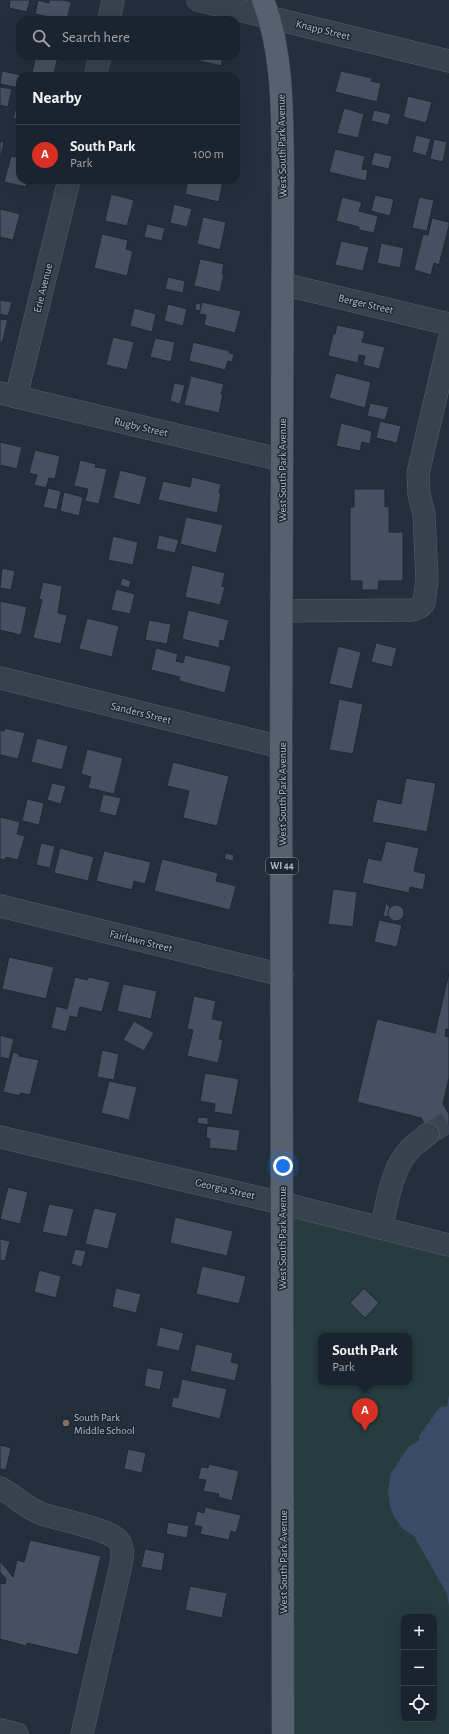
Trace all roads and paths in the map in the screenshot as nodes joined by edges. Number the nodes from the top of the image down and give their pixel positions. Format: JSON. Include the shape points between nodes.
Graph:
{"nodes":[{"id":1,"x":113,"y":0,"type":"edge"},
{"id":2,"x":198,"y":0,"type":"edge"},
{"id":3,"x":266,"y":8,"type":"edge"},
{"id":4,"x":109,"y":16,"type":"edge"},
{"id":5,"x":99,"y":60,"type":"edge"},
{"id":6,"x":449,"y":61,"type":"edge"},
{"id":7,"x":96,"y":72,"type":"edge"},
{"id":8,"x":68,"y":184,"type":"edge"},
{"id":9,"x":283,"y":284,"type":"junction"},
{"id":10,"x":449,"y":324,"type":"edge"},
{"id":11,"x":449,"y":341,"type":"edge"},
{"id":12,"x":8,"y":395,"type":"edge"},
{"id":13,"x":282,"y":460,"type":"junction"},
{"id":14,"x":282,"y":611,"type":"junction"},
{"id":15,"x":0,"y":678,"type":"edge"},
{"id":16,"x":281,"y":747,"type":"junction"},
{"id":17,"x":0,"y":906,"type":"edge"},
{"id":18,"x":282,"y":975,"type":"junction"},
{"id":19,"x":428,"y":1134,"type":"tunnel mouth"},
{"id":20,"x":0,"y":1137,"type":"edge"},
{"id":21,"x":281,"y":1203,"type":"junction"},
{"id":22,"x":381,"y":1228,"type":"junction"},
{"id":23,"x":449,"y":1245,"type":"edge"},
{"id":24,"x":0,"y":1488,"type":"edge"},
{"id":25,"x":0,"y":1730,"type":"edge"},
{"id":26,"x":17,"y":1734,"type":"edge"},
{"id":27,"x":82,"y":1734,"type":"edge"},
{"id":28,"x":283,"y":1734,"type":"edge"}],
"edges":[{"from":1,"to":4,"type":"street"},
{"from":2,"to":3,"type":"street","name":"Knapp Street"},
{"from":3,"to":6,"type":"street","name":"Knapp Street"},
{"from":3,"to":9,"type":"main road","name":"West South Park Avenue","number":"WI 44","via":[[275,45],[282,93]]},
{"from":5,"to":7,"type":"street"},
{"from":8,"to":12,"type":"street","name":"Erie Avenue"},
{"from":9,"to":10,"type":"street","name":"Berger Street"},
{"from":9,"to":13,"type":"main road","name":"West South Park Avenue","number":"WI 44"},
{"from":11,"to":14,"type":"street","via":[[417,483],[424,514],[427,580],[424,603],[412,610]]},
{"from":12,"to":13,"type":"street","name":"Rugby Street"},
{"from":13,"to":14,"type":"main road","name":"West South Park Avenue","number":"WI 44"},
{"from":14,"to":16,"type":"main road","name":"West South Park Avenue","number":"WI 44"},
{"from":15,"to":16,"type":"street","name":"Sanders Street"},
{"from":16,"to":18,"type":"main road","name":"West South Park Avenue","number":"WI 44"},
{"from":17,"to":18,"type":"street","name":"Fairlawn Street"},
{"from":18,"to":21,"type":"main road","name":"West South Park Avenue","number":"WI 44"},
{"from":19,"to":22,"type":"street","via":[[410,1148],[399,1164]]},
{"from":20,"to":21,"type":"street","name":"Georgia Street"},
{"from":21,"to":22,"type":"street","name":"Georgia Street"},
{"from":21,"to":28,"type":"main road","name":"West South Park Avenue","number":"WI 44"},
{"from":22,"to":23,"type":"street","name":"Georgia Street"},
{"from":24,"to":27,"type":"street","via":[[34,1511],[104,1533],[121,1543],[123,1551],[120,1569]]},
{"from":25,"to":26,"type":"street"}]}
